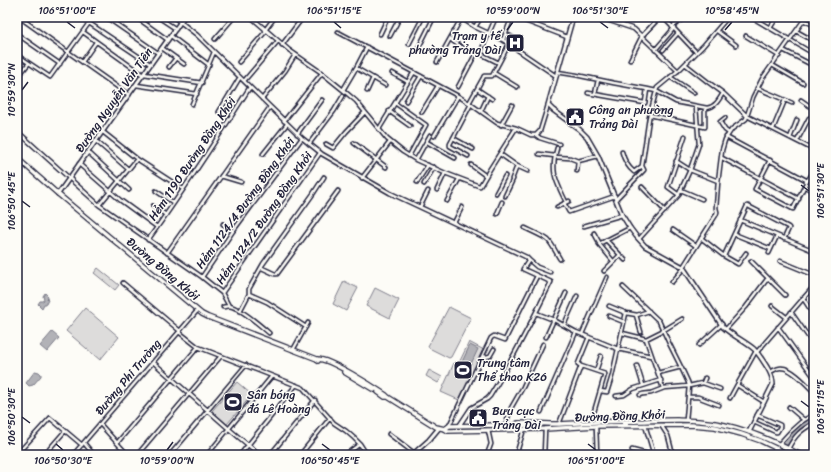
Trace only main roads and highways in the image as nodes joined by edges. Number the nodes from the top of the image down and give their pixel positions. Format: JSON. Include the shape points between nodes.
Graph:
{"nodes":[{"id":1,"x":17,"y":158,"type":"edge"},
{"id":2,"x":317,"y":359,"type":"junction"},
{"id":3,"x":388,"y":397,"type":"junction"},
{"id":4,"x":544,"y":424,"type":"junction"},
{"id":5,"x":596,"y":424,"type":"junction"},
{"id":6,"x":497,"y":425,"type":"junction"},
{"id":7,"x":447,"y":429,"type":"junction"},
{"id":8,"x":748,"y":434,"type":"junction"},
{"id":9,"x":786,"y":451,"type":"edge"},
{"id":10,"x":790,"y":455,"type":"edge"},
{"id":11,"x":801,"y":455,"type":"edge"}],
"edges":[{"from":1,"to":2,"type":"main road","name":"Đường Đồng Khởi","via":[[197,311]]},
{"from":2,"to":3,"type":"main road","name":"Đường Đồng Khởi"},
{"from":2,"to":3,"type":"main road","name":"Đường Đồng Khởi","via":[[353,374]]},
{"from":3,"to":7,"type":"main road","name":"Đường Đồng Khởi","via":[[436,427]]},
{"from":4,"to":5,"type":"main road","name":"Đường Đồng Khởi"},
{"from":4,"to":6,"type":"main road","name":"Đường Đồng Khởi"},
{"from":4,"to":6,"type":"main road","name":"Đường Đồng Khởi","via":[[513,422]]},
{"from":5,"to":7,"type":"main road","name":"Đường Đồng Khởi","via":[[545,429]]},
{"from":5,"to":8,"type":"main road","name":"Đường Đồng Khởi","via":[[692,425]]},
{"from":5,"to":8,"type":"main road","name":"Đường Đồng Khởi","via":[[699,420]]},
{"from":6,"to":7,"type":"main road","name":"Đường Đồng Khởi","via":[[459,426]]},
{"from":8,"to":9,"type":"main road","name":"Đường Đồng Khởi","via":[[764,437]]},
{"from":9,"to":10,"type":"main road","name":"Đường Đồng Khởi"},
{"from":9,"to":11,"type":"main road","name":"Đường Đồng Khởi"}]}
